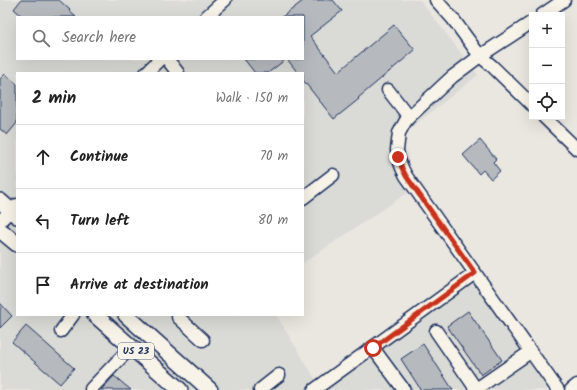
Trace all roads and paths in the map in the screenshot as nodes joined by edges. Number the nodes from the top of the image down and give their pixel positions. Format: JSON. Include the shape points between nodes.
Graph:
{"nodes":[{"id":1,"x":225,"y":0,"type":"edge"},
{"id":2,"x":436,"y":0,"type":"edge"},
{"id":3,"x":564,"y":0,"type":"edge"},
{"id":4,"x":546,"y":12,"type":"edge"},
{"id":5,"x":207,"y":16,"type":"edge"},
{"id":6,"x":529,"y":24,"type":"edge"},
{"id":7,"x":480,"y":56,"type":"junction"},
{"id":8,"x":159,"y":60,"type":"edge"},
{"id":9,"x":168,"y":60,"type":"edge"},
{"id":10,"x":147,"y":72,"type":"edge"},
{"id":11,"x":177,"y":72,"type":"edge"},
{"id":12,"x":388,"y":90,"type":"dead end"},
{"id":13,"x":529,"y":102,"type":"edge"},
{"id":14,"x":409,"y":117,"type":"junction"},
{"id":15,"x":547,"y":120,"type":"edge"},
{"id":16,"x":577,"y":150,"type":"edge"},
{"id":17,"x":333,"y":175,"type":"dead end"},
{"id":18,"x":304,"y":196,"type":"edge"},
{"id":19,"x":11,"y":208,"type":"edge"},
{"id":20,"x":0,"y":221,"type":"edge"},
{"id":21,"x":0,"y":230,"type":"edge"},
{"id":22,"x":16,"y":243,"type":"edge"},
{"id":23,"x":475,"y":273,"type":"junction"},
{"id":24,"x":72,"y":316,"type":"edge"},
{"id":25,"x":96,"y":316,"type":"edge"},
{"id":26,"x":127,"y":316,"type":"edge"},
{"id":27,"x":178,"y":317,"type":"dead end"},
{"id":28,"x":61,"y":331,"type":"dead end"},
{"id":29,"x":436,"y":331,"type":"dead end"},
{"id":30,"x":203,"y":340,"type":"dead end"},
{"id":31,"x":131,"y":347,"type":"junction"},
{"id":32,"x":373,"y":348,"type":"junction"},
{"id":33,"x":530,"y":352,"type":"junction"},
{"id":34,"x":279,"y":375,"type":"dead end"},
{"id":35,"x":577,"y":385,"type":"edge"},
{"id":36,"x":92,"y":390,"type":"edge"},
{"id":37,"x":180,"y":390,"type":"edge"},
{"id":38,"x":210,"y":390,"type":"edge"},
{"id":39,"x":260,"y":390,"type":"edge"},
{"id":40,"x":314,"y":390,"type":"edge"},
{"id":41,"x":404,"y":390,"type":"edge"},
{"id":42,"x":475,"y":390,"type":"edge"},
{"id":43,"x":558,"y":390,"type":"edge"},
{"id":44,"x":571,"y":390,"type":"edge"}],
"edges":[{"from":1,"to":5,"type":"street"},
{"from":2,"to":7,"type":"street"},
{"from":3,"to":4,"type":"street"},
{"from":6,"to":7,"type":"street"},
{"from":7,"to":13,"type":"street"},
{"from":7,"to":14,"type":"street","via":[[452,77]]},
{"from":8,"to":10,"type":"street"},
{"from":9,"to":11,"type":"street"},
{"from":12,"to":14,"type":"street"},
{"from":14,"to":23,"type":"street","via":[[398,138],[397,150],[402,168]]},
{"from":15,"to":16,"type":"street"},
{"from":17,"to":18,"type":"street"},
{"from":19,"to":20,"type":"street"},
{"from":21,"to":22,"type":"main road"},
{"from":23,"to":32,"type":"street"},
{"from":23,"to":33,"type":"street"},
{"from":24,"to":28,"type":"street"},
{"from":25,"to":31,"type":"main road","number":"US 23"},
{"from":26,"to":38,"type":"main road","number":"US 23"},
{"from":27,"to":30,"type":"street"},
{"from":29,"to":42,"type":"street"},
{"from":31,"to":36,"type":"street"},
{"from":31,"to":37,"type":"main road","number":"US 23"},
{"from":32,"to":40,"type":"street"},
{"from":32,"to":41,"type":"street"},
{"from":33,"to":42,"type":"street"},
{"from":33,"to":43,"type":"street"},
{"from":34,"to":39,"type":"street"},
{"from":35,"to":44,"type":"street"}]}
